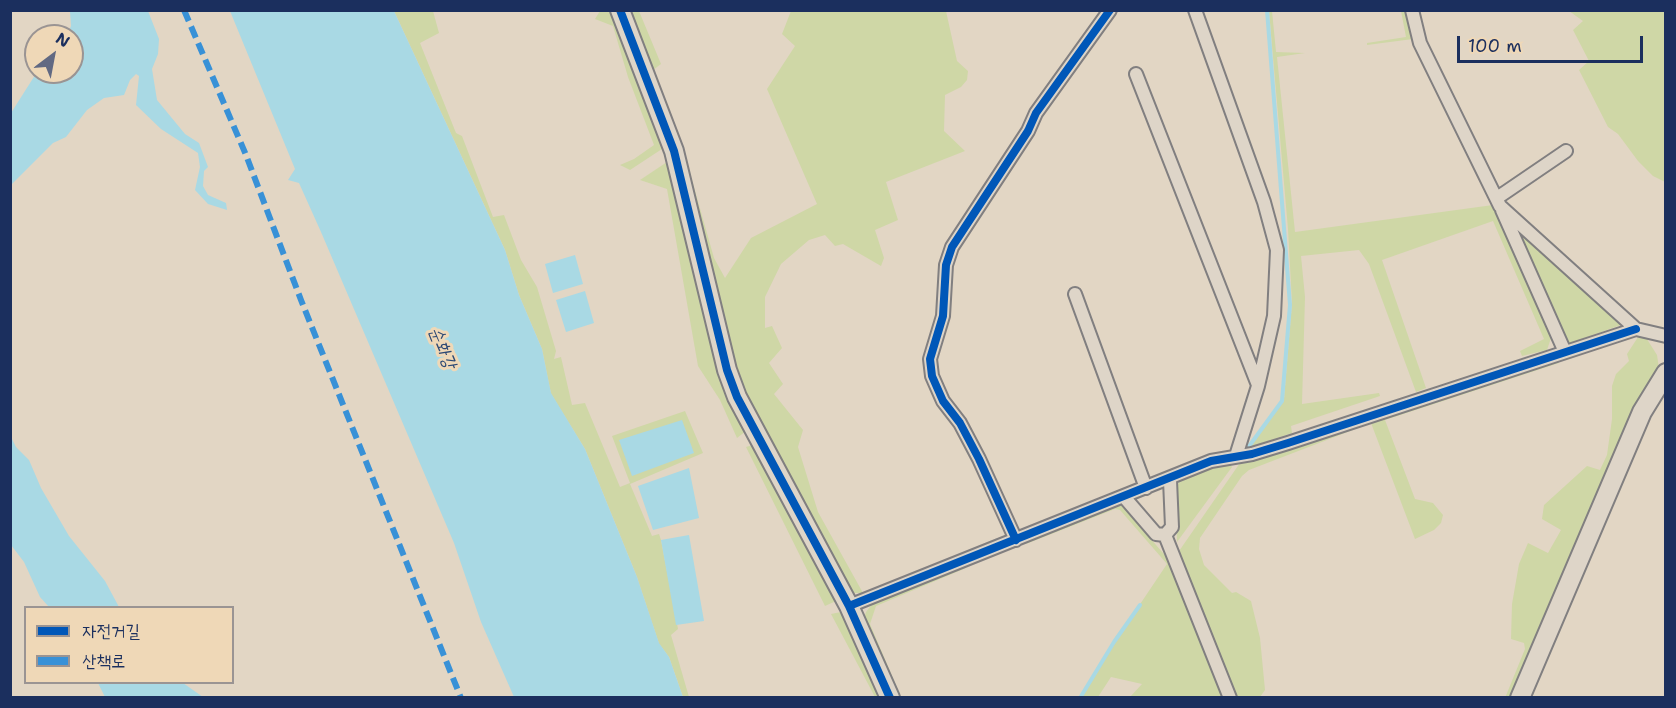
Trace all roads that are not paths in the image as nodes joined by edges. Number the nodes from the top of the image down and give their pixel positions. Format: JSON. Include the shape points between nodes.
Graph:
{"nodes":[{"id":1,"x":620,"y":10,"type":"edge"},
{"id":2,"x":1110,"y":10,"type":"edge"},
{"id":3,"x":1195,"y":10,"type":"edge"},
{"id":4,"x":1412,"y":10,"type":"edge"},
{"id":5,"x":1136,"y":74,"type":"dead end"},
{"id":6,"x":1566,"y":151,"type":"dead end"},
{"id":7,"x":1498,"y":202,"type":"junction"},
{"id":8,"x":1075,"y":294,"type":"dead end"},
{"id":9,"x":1636,"y":329,"type":"junction"},
{"id":10,"x":1665,"y":336,"type":"edge"},
{"id":11,"x":1565,"y":352,"type":"junction"},
{"id":12,"x":1665,"y":373,"type":"edge"},
{"id":13,"x":1258,"y":386,"type":"junction"},
{"id":14,"x":1236,"y":456,"type":"junction"},
{"id":15,"x":1170,"y":480,"type":"junction"},
{"id":16,"x":1146,"y":488,"type":"junction"},
{"id":17,"x":1125,"y":498,"type":"junction"},
{"id":18,"x":1166,"y":535,"type":"junction"},
{"id":19,"x":1016,"y":540,"type":"junction"},
{"id":20,"x":849,"y":606,"type":"junction"},
{"id":21,"x":890,"y":698,"type":"edge"},
{"id":22,"x":1230,"y":698,"type":"edge"},
{"id":23,"x":1520,"y":698,"type":"edge"}],
"edges":[{"from":1,"to":20,"type":"street","via":[[674,151],[737,397]]},
{"from":2,"to":19,"type":"street","via":[[1036,113],[952,247],[946,265],[943,316],[930,359],[932,376],[979,459]]},
{"from":3,"to":13,"type":"street","via":[[1264,202],[1277,250],[1274,316]]},
{"from":4,"to":7,"type":"street","via":[[1420,43]]},
{"from":5,"to":13,"type":"street"},
{"from":6,"to":7,"type":"street"},
{"from":7,"to":9,"type":"street"},
{"from":7,"to":11,"type":"street"},
{"from":8,"to":16,"type":"street"},
{"from":9,"to":10,"type":"street"},
{"from":9,"to":11,"type":"street"},
{"from":11,"to":14,"type":"street","via":[[1288,443]]},
{"from":12,"to":23,"type":"street","via":[[1639,418]]},
{"from":13,"to":14,"type":"street"},
{"from":14,"to":15,"type":"street","via":[[1211,461]]},
{"from":15,"to":16,"type":"street"},
{"from":15,"to":18,"type":"street","via":[[1172,527]]},
{"from":16,"to":17,"type":"street"},
{"from":17,"to":18,"type":"street","via":[[1156,534]]},
{"from":17,"to":19,"type":"street"},
{"from":18,"to":22,"type":"street"},
{"from":19,"to":20,"type":"street"},
{"from":20,"to":21,"type":"street"}]}
